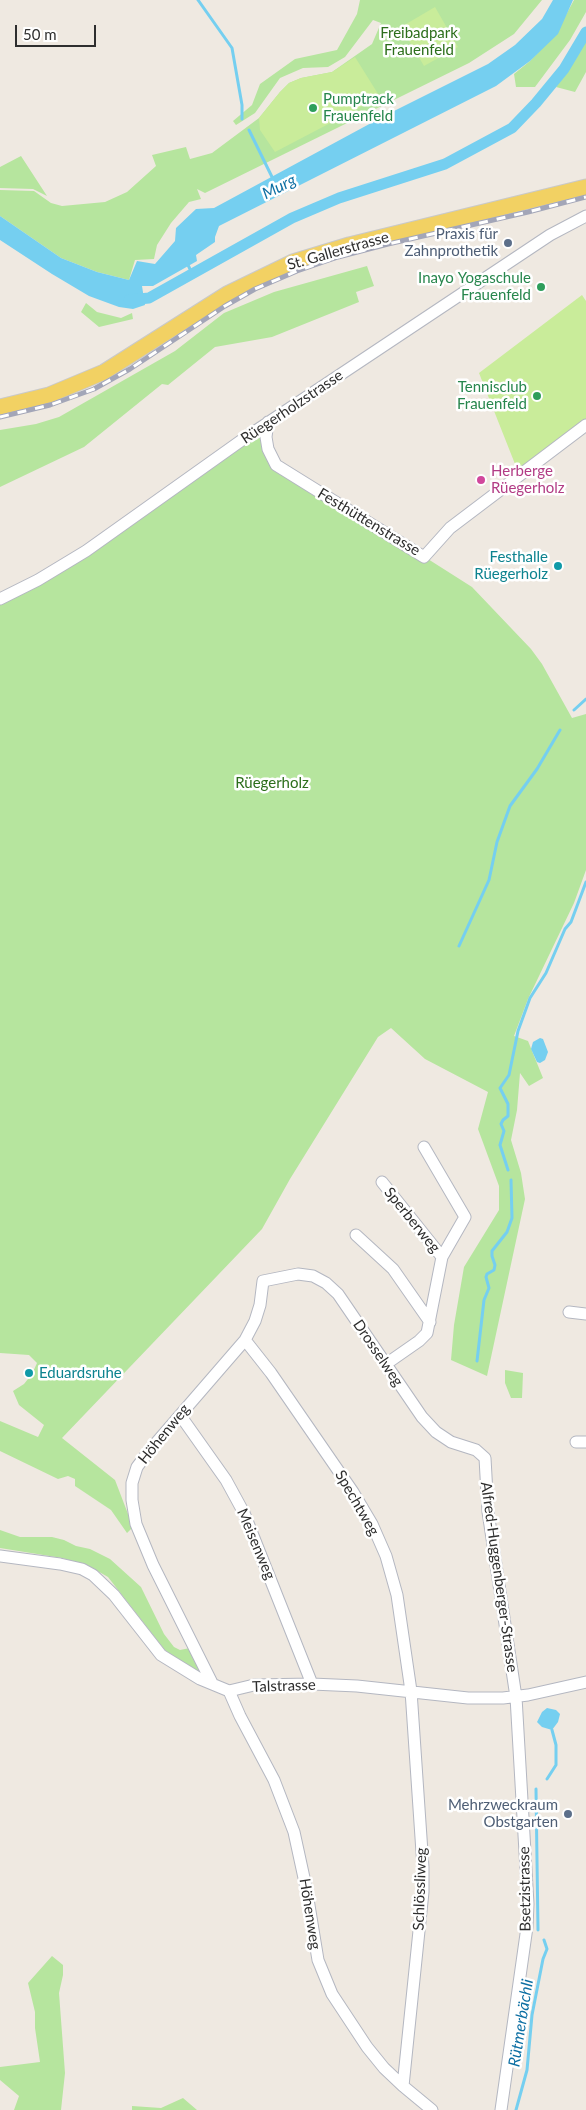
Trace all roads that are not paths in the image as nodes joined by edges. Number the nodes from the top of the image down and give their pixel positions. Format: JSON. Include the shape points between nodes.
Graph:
{"nodes":[{"id":1,"x":586,"y":187,"type":"edge"},
{"id":2,"x":586,"y":216,"type":"edge"},
{"id":3,"x":0,"y":407,"type":"edge"},
{"id":4,"x":268,"y":422,"type":"junction"},
{"id":5,"x":586,"y":425,"type":"edge"},
{"id":6,"x":0,"y":599,"type":"edge"},
{"id":7,"x":424,"y":1147,"type":"dead end"},
{"id":8,"x":382,"y":1182,"type":"dead end"},
{"id":9,"x":356,"y":1235,"type":"dead end"},
{"id":10,"x":442,"y":1257,"type":"junction"},
{"id":11,"x":263,"y":1281,"type":"joint"},
{"id":12,"x":569,"y":1312,"type":"dead end"},
{"id":13,"x":586,"y":1314,"type":"edge"},
{"id":14,"x":430,"y":1322,"type":"junction"},
{"id":15,"x":245,"y":1340,"type":"junction"},
{"id":16,"x":386,"y":1364,"type":"junction"},
{"id":17,"x":180,"y":1415,"type":"junction"},
{"id":18,"x":485,"y":1458,"type":"joint"},
{"id":19,"x":0,"y":1556,"type":"edge"},
{"id":20,"x":212,"y":1682,"type":"junction"},
{"id":21,"x":586,"y":1682,"type":"edge"},
{"id":22,"x":312,"y":1684,"type":"junction"},
{"id":23,"x":229,"y":1691,"type":"junction"},
{"id":24,"x":411,"y":1691,"type":"junction"},
{"id":25,"x":516,"y":1697,"type":"junction"},
{"id":26,"x":403,"y":2086,"type":"junction"},
{"id":27,"x":432,"y":2110,"type":"edge"},
{"id":28,"x":501,"y":2110,"type":"edge"}],
"edges":[{"from":1,"to":3,"type":"main road","name":"St. Gallerstrasse","via":[[349,245],[293,262],[227,294],[104,372],[49,395]]},
{"from":2,"to":4,"type":"street","name":"Rüegerholzstrasse","via":[[550,235]]},
{"from":4,"to":5,"type":"street","name":"Festhüttenstrasse","via":[[268,449],[276,465],[424,557],[450,528]]},
{"from":4,"to":6,"type":"street","name":"Rüegerholzstrasse","via":[[86,552]]},
{"from":7,"to":10,"type":"street","name":"Sperberweg","via":[[465,1217]]},
{"from":8,"to":10,"type":"street","name":"Sperberweg"},
{"from":9,"to":14,"type":"street","via":[[393,1270]]},
{"from":10,"to":14,"type":"street","name":"Sperberweg"},
{"from":11,"to":15,"type":"street","name":"Höhenweg","via":[[260,1305]]},
{"from":11,"to":16,"type":"street","name":"Drosselweg","via":[[298,1274],[313,1276],[326,1283],[338,1294]]},
{"from":12,"to":13,"type":"street"},
{"from":14,"to":16,"type":"street","name":"Sperberweg","via":[[420,1341]]},
{"from":15,"to":17,"type":"street","name":"Höhenweg"},
{"from":15,"to":24,"type":"street","name":"Spechtweg","via":[[354,1492],[372,1524],[386,1556],[397,1595]]},
{"from":16,"to":18,"type":"street","name":"Drosselweg","via":[[436,1432],[452,1442],[476,1450]]},
{"from":17,"to":20,"type":"street","name":"Höhenweg","via":[[137,1468],[132,1483],[132,1500],[136,1524],[153,1565]]},
{"from":17,"to":22,"type":"street","name":"Meisenweg","via":[[226,1480],[244,1513]]},
{"from":18,"to":25,"type":"street","name":"Alfred-Huggenberger-Strasse","via":[[488,1512]]},
{"from":19,"to":20,"type":"street","via":[[60,1564],[93,1575],[114,1595],[160,1655],[200,1679]]},
{"from":20,"to":23,"type":"street"},
{"from":21,"to":25,"type":"street","name":"Talstrasse"},
{"from":22,"to":23,"type":"street","name":"Talstrasse","via":[[254,1685]]},
{"from":22,"to":24,"type":"street","name":"Talstrasse"},
{"from":23,"to":26,"type":"street","name":"Höhenweg","via":[[274,1780],[294,1832],[323,1976],[367,2047]]},
{"from":24,"to":25,"type":"street","name":"Talstrasse","via":[[468,1698]]},
{"from":24,"to":26,"type":"street","name":"Schlössliweg","via":[[424,1867]]},
{"from":25,"to":28,"type":"street","name":"Bsetzistrasse","via":[[527,1920]]},
{"from":26,"to":27,"type":"street","name":"Höhenweg"}]}
